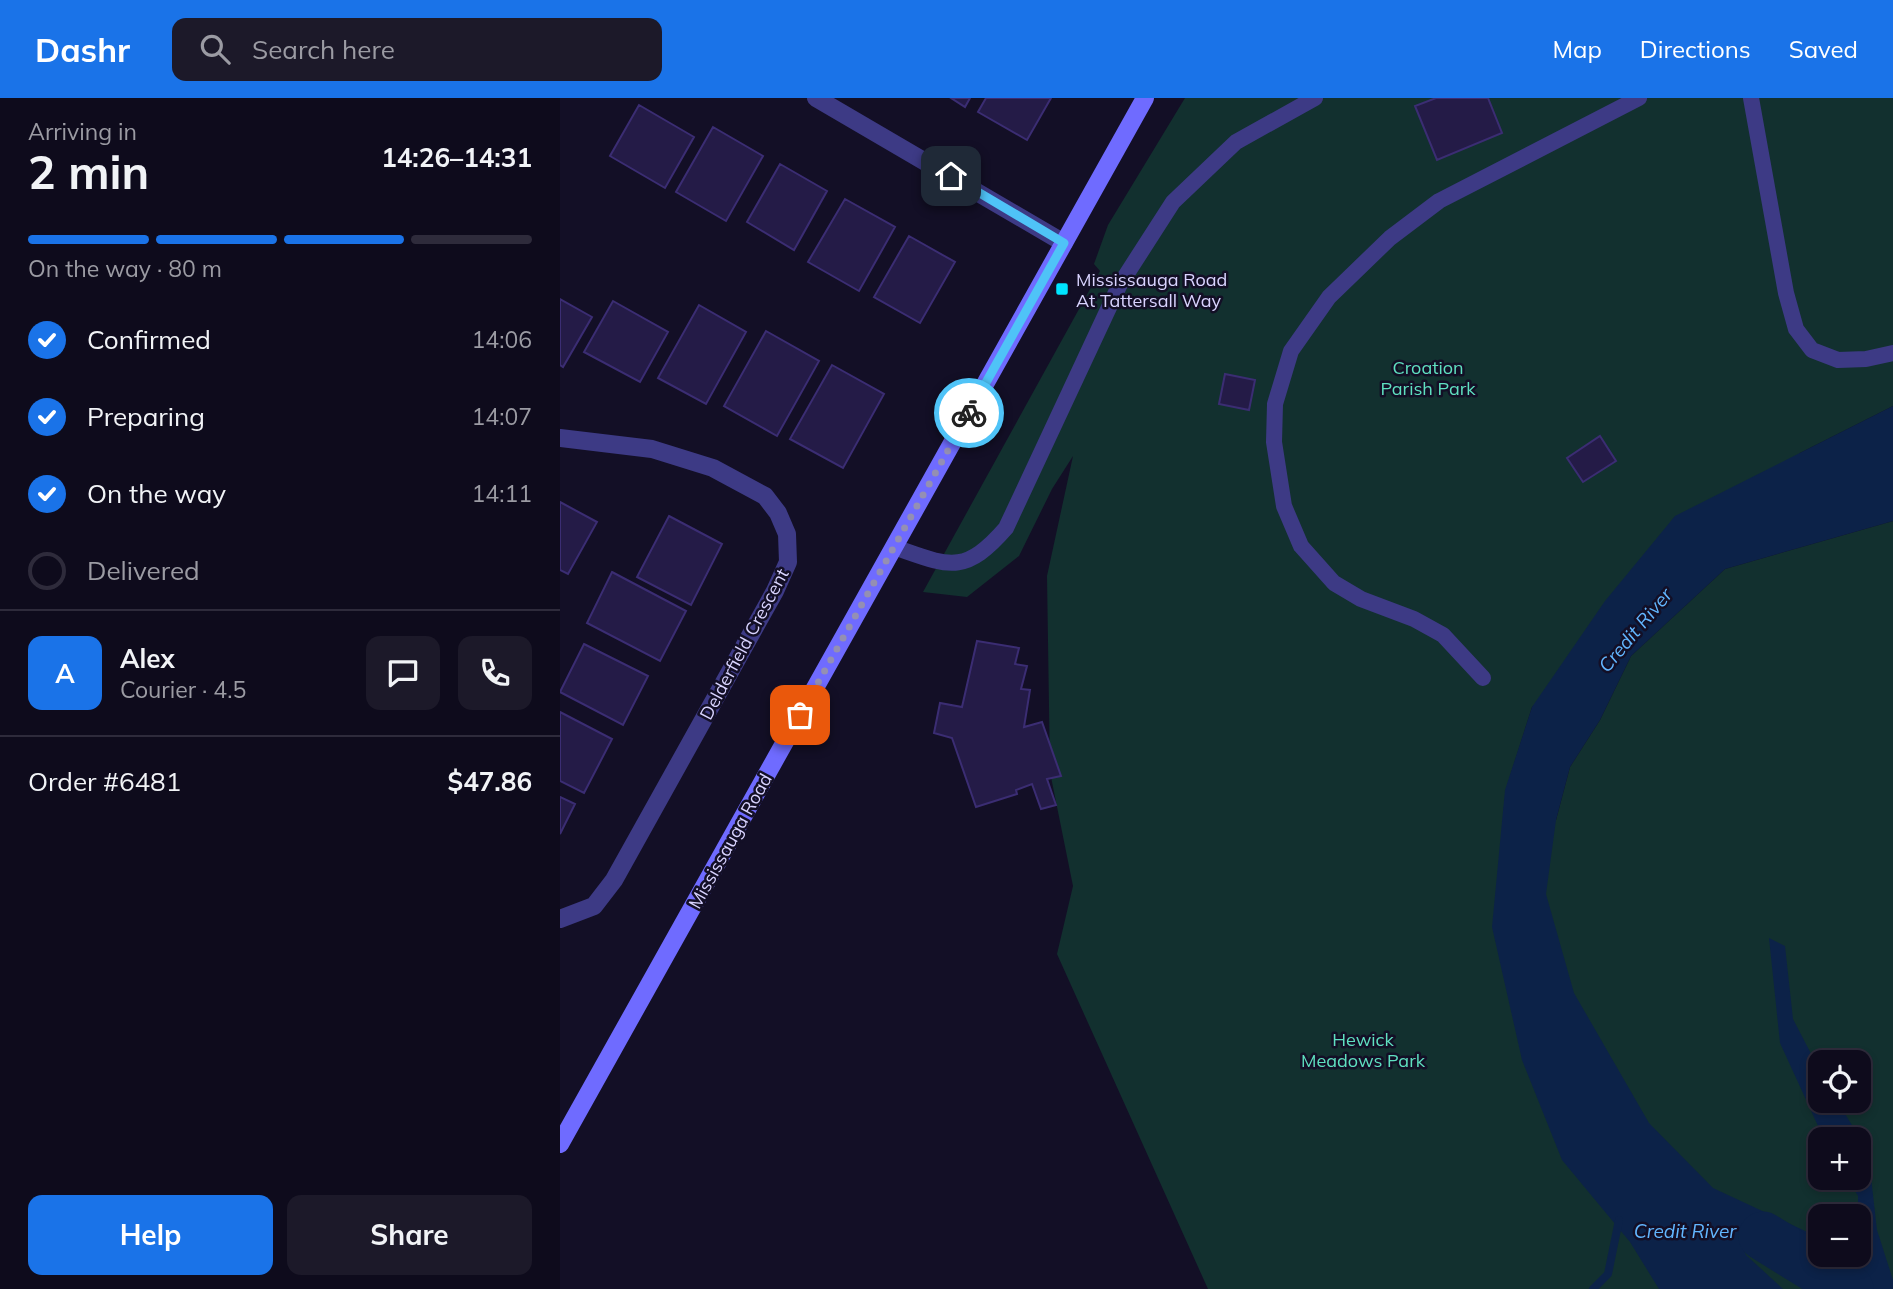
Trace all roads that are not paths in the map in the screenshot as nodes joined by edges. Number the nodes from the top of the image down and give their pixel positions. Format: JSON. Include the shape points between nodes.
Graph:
{"nodes":[{"id":1,"x":816,"y":98,"type":"edge"},
{"id":2,"x":1145,"y":98,"type":"edge"},
{"id":3,"x":1315,"y":98,"type":"edge"},
{"id":4,"x":1639,"y":98,"type":"edge"},
{"id":5,"x":1751,"y":98,"type":"edge"},
{"id":6,"x":837,"y":103,"type":"edge"},
{"id":7,"x":1064,"y":243,"type":"junction"},
{"id":8,"x":1893,"y":353,"type":"edge"},
{"id":9,"x":560,"y":438,"type":"edge"},
{"id":10,"x":894,"y":547,"type":"junction"},
{"id":11,"x":1483,"y":678,"type":"dead end"},
{"id":12,"x":560,"y":919,"type":"edge"},
{"id":13,"x":560,"y":1144,"type":"edge"}],
"edges":[{"from":1,"to":6,"type":"street"},
{"from":2,"to":7,"type":"main road","name":"Mississauga Road"},
{"from":3,"to":10,"type":"lane","via":[[1236,142],[1173,202],[1119,286],[1006,528],[987,550],[965,562],[939,563]]},
{"from":4,"to":11,"type":"lane","via":[[1439,201],[1390,238],[1329,297],[1291,351],[1275,404],[1274,442],[1284,506],[1301,546],[1334,583],[1443,635]]},
{"from":5,"to":8,"type":"lane","via":[[1796,329],[1812,349],[1838,360]]},
{"from":6,"to":7,"type":"street"},
{"from":7,"to":10,"type":"main road","name":"Mississauga Road"},
{"from":9,"to":12,"type":"street","name":"Delderfield Crescent","via":[[652,449],[713,468],[765,496],[787,534],[788,562],[614,880],[594,906]]},
{"from":10,"to":13,"type":"main road","name":"Mississauga Road"}]}
